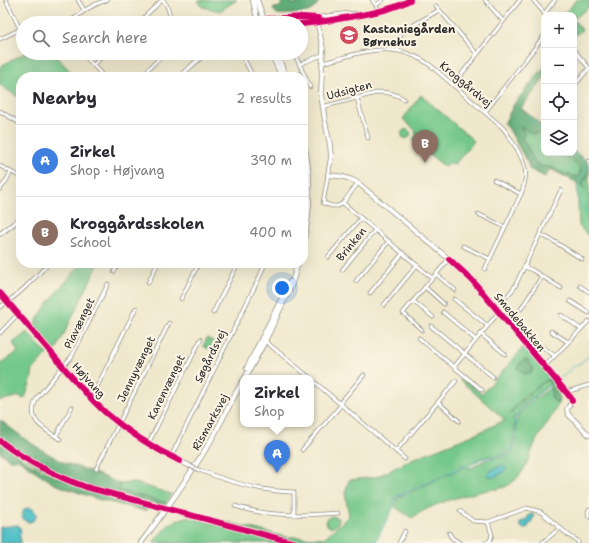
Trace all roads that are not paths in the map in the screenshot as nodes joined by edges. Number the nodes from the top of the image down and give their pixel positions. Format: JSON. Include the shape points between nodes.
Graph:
{"nodes":[{"id":1,"x":6,"y":0,"type":"edge"},
{"id":2,"x":78,"y":0,"type":"edge"},
{"id":3,"x":107,"y":0,"type":"edge"},
{"id":4,"x":163,"y":0,"type":"edge"},
{"id":5,"x":256,"y":0,"type":"edge"},
{"id":6,"x":372,"y":0,"type":"edge"},
{"id":7,"x":383,"y":0,"type":"edge"},
{"id":8,"x":410,"y":0,"type":"edge"},
{"id":9,"x":485,"y":0,"type":"edge"},
{"id":10,"x":520,"y":0,"type":"edge"},
{"id":11,"x":533,"y":0,"type":"edge"},
{"id":12,"x":555,"y":0,"type":"edge"},
{"id":13,"x":376,"y":5,"type":"junction"},
{"id":14,"x":436,"y":6,"type":"dead end"},
{"id":15,"x":84,"y":10,"type":"junction"},
{"id":16,"x":439,"y":10,"type":"junction"},
{"id":17,"x":379,"y":12,"type":"junction"},
{"id":18,"x":543,"y":12,"type":"edge"},
{"id":19,"x":546,"y":12,"type":"edge"},
{"id":20,"x":77,"y":16,"type":"edge"},
{"id":21,"x":146,"y":16,"type":"edge"},
{"id":22,"x":171,"y":16,"type":"edge"},
{"id":23,"x":257,"y":16,"type":"edge"},
{"id":24,"x":259,"y":16,"type":"edge"},
{"id":25,"x":263,"y":16,"type":"edge"},
{"id":26,"x":308,"y":18,"type":"edge"},
{"id":27,"x":16,"y":19,"type":"edge"},
{"id":28,"x":317,"y":20,"type":"junction"},
{"id":29,"x":308,"y":21,"type":"edge"},
{"id":30,"x":503,"y":21,"type":"junction"},
{"id":31,"x":308,"y":22,"type":"edge"},
{"id":32,"x":16,"y":31,"type":"edge"},
{"id":33,"x":0,"y":39,"type":"edge"},
{"id":34,"x":541,"y":40,"type":"edge"},
{"id":35,"x":398,"y":50,"type":"junction"},
{"id":36,"x":477,"y":54,"type":"junction"},
{"id":37,"x":577,"y":54,"type":"edge"},
{"id":38,"x":322,"y":55,"type":"junction"},
{"id":39,"x":88,"y":60,"type":"edge"},
{"id":40,"x":98,"y":60,"type":"edge"},
{"id":41,"x":158,"y":60,"type":"edge"},
{"id":42,"x":198,"y":60,"type":"edge"},
{"id":43,"x":244,"y":60,"type":"edge"},
{"id":44,"x":278,"y":60,"type":"edge"},
{"id":45,"x":298,"y":60,"type":"edge"},
{"id":46,"x":322,"y":63,"type":"junction"},
{"id":47,"x":300,"y":64,"type":"junction"},
{"id":48,"x":93,"y":65,"type":"junction"},
{"id":49,"x":589,"y":68,"type":"edge"},
{"id":50,"x":99,"y":72,"type":"edge"},
{"id":51,"x":145,"y":72,"type":"edge"},
{"id":52,"x":184,"y":72,"type":"edge"},
{"id":53,"x":250,"y":72,"type":"edge"},
{"id":54,"x":282,"y":72,"type":"edge"},
{"id":55,"x":303,"y":72,"type":"edge"},
{"id":56,"x":308,"y":82,"type":"edge"},
{"id":57,"x":453,"y":84,"type":"junction"},
{"id":58,"x":576,"y":84,"type":"edge"},
{"id":59,"x":310,"y":87,"type":"dead end"},
{"id":60,"x":357,"y":98,"type":"junction"},
{"id":61,"x":404,"y":98,"type":"dead end"},
{"id":62,"x":322,"y":107,"type":"junction"},
{"id":63,"x":0,"y":111,"type":"edge"},
{"id":64,"x":485,"y":112,"type":"junction"},
{"id":65,"x":16,"y":121,"type":"edge"},
{"id":66,"x":368,"y":138,"type":"dead end"},
{"id":67,"x":0,"y":166,"type":"edge"},
{"id":68,"x":308,"y":171,"type":"edge"},
{"id":69,"x":11,"y":172,"type":"junction"},
{"id":70,"x":16,"y":174,"type":"edge"},
{"id":71,"x":328,"y":175,"type":"junction"},
{"id":72,"x":494,"y":180,"type":"dead end"},
{"id":73,"x":358,"y":183,"type":"junction"},
{"id":74,"x":0,"y":189,"type":"edge"},
{"id":75,"x":561,"y":190,"type":"dead end"},
{"id":76,"x":521,"y":194,"type":"junction"},
{"id":77,"x":342,"y":202,"type":"junction"},
{"id":78,"x":478,"y":214,"type":"dead end"},
{"id":79,"x":308,"y":215,"type":"edge"},
{"id":80,"x":360,"y":218,"type":"junction"},
{"id":81,"x":16,"y":222,"type":"edge"},
{"id":82,"x":505,"y":227,"type":"junction"},
{"id":83,"x":375,"y":230,"type":"junction"},
{"id":84,"x":0,"y":234,"type":"edge"},
{"id":85,"x":540,"y":234,"type":"junction"},
{"id":86,"x":389,"y":241,"type":"junction"},
{"id":87,"x":463,"y":246,"type":"dead end"},
{"id":88,"x":403,"y":253,"type":"junction"},
{"id":89,"x":328,"y":257,"type":"dead end"},
{"id":90,"x":449,"y":259,"type":"junction"},
{"id":91,"x":490,"y":259,"type":"junction"},
{"id":92,"x":582,"y":259,"type":"dead end"},
{"id":93,"x":417,"y":265,"type":"junction"},
{"id":94,"x":524,"y":267,"type":"junction"},
{"id":95,"x":44,"y":268,"type":"edge"},
{"id":96,"x":116,"y":268,"type":"edge"},
{"id":97,"x":156,"y":268,"type":"edge"},
{"id":98,"x":196,"y":268,"type":"edge"},
{"id":99,"x":236,"y":268,"type":"edge"},
{"id":100,"x":263,"y":268,"type":"edge"},
{"id":101,"x":296,"y":268,"type":"edge"},
{"id":102,"x":485,"y":269,"type":"dead end"},
{"id":103,"x":342,"y":270,"type":"dead end"},
{"id":104,"x":114,"y":272,"type":"dead end"},
{"id":105,"x":436,"y":274,"type":"junction"},
{"id":106,"x":542,"y":276,"type":"junction"},
{"id":107,"x":432,"y":278,"type":"junction"},
{"id":108,"x":356,"y":281,"type":"dead end"},
{"id":109,"x":148,"y":283,"type":"dead end"},
{"id":110,"x":108,"y":284,"type":"dead end"},
{"id":111,"x":580,"y":286,"type":"dead end"},
{"id":112,"x":425,"y":287,"type":"junction"},
{"id":113,"x":561,"y":288,"type":"dead end"},
{"id":114,"x":455,"y":290,"type":"dead end"},
{"id":115,"x":589,"y":292,"type":"edge"},
{"id":116,"x":0,"y":293,"type":"edge"},
{"id":117,"x":370,"y":293,"type":"dead end"},
{"id":118,"x":181,"y":299,"type":"dead end"},
{"id":119,"x":454,"y":299,"type":"dead end"},
{"id":120,"x":414,"y":301,"type":"junction"},
{"id":121,"x":570,"y":301,"type":"dead end"},
{"id":122,"x":8,"y":302,"type":"junction"},
{"id":123,"x":444,"y":304,"type":"dead end"},
{"id":124,"x":384,"y":305,"type":"dead end"},
{"id":125,"x":0,"y":307,"type":"edge"},
{"id":126,"x":495,"y":307,"type":"junction"},
{"id":127,"x":136,"y":308,"type":"dead end"},
{"id":128,"x":521,"y":309,"type":"dead end"},
{"id":129,"x":443,"y":312,"type":"dead end"},
{"id":130,"x":499,"y":312,"type":"junction"},
{"id":131,"x":213,"y":313,"type":"dead end"},
{"id":132,"x":589,"y":313,"type":"edge"},
{"id":133,"x":18,"y":314,"type":"junction"},
{"id":134,"x":560,"y":316,"type":"dead end"},
{"id":135,"x":433,"y":317,"type":"dead end"},
{"id":136,"x":589,"y":320,"type":"edge"},
{"id":137,"x":169,"y":323,"type":"dead end"},
{"id":138,"x":431,"y":326,"type":"dead end"},
{"id":139,"x":488,"y":326,"type":"junction"},
{"id":140,"x":581,"y":329,"type":"junction"},
{"id":141,"x":422,"y":330,"type":"dead end"},
{"id":142,"x":551,"y":331,"type":"dead end"},
{"id":143,"x":0,"y":333,"type":"edge"},
{"id":144,"x":481,"y":334,"type":"junction"},
{"id":145,"x":201,"y":338,"type":"dead end"},
{"id":146,"x":419,"y":338,"type":"dead end"},
{"id":147,"x":264,"y":340,"type":"junction"},
{"id":148,"x":476,"y":340,"type":"junction"},
{"id":149,"x":568,"y":342,"type":"junction"},
{"id":150,"x":541,"y":346,"type":"dead end"},
{"id":151,"x":465,"y":353,"type":"junction"},
{"id":152,"x":505,"y":354,"type":"dead end"},
{"id":153,"x":555,"y":356,"type":"junction"},
{"id":154,"x":63,"y":367,"type":"junction"},
{"id":155,"x":454,"y":367,"type":"junction"},
{"id":156,"x":544,"y":367,"type":"junction"},
{"id":157,"x":364,"y":374,"type":"dead end"},
{"id":158,"x":244,"y":375,"type":"edge"},
{"id":159,"x":246,"y":375,"type":"edge"},
{"id":160,"x":307,"y":375,"type":"edge"},
{"id":161,"x":493,"y":377,"type":"dead end"},
{"id":162,"x":314,"y":381,"type":"edge"},
{"id":163,"x":456,"y":381,"type":"dead end"},
{"id":164,"x":589,"y":385,"type":"edge"},
{"id":165,"x":239,"y":388,"type":"edge"},
{"id":166,"x":482,"y":390,"type":"dead end"},
{"id":167,"x":566,"y":392,"type":"junction"},
{"id":168,"x":92,"y":399,"type":"junction"},
{"id":169,"x":438,"y":402,"type":"junction"},
{"id":170,"x":341,"y":404,"type":"junction"},
{"id":171,"x":72,"y":407,"type":"dead end"},
{"id":172,"x":459,"y":421,"type":"dead end"},
{"id":173,"x":119,"y":424,"type":"junction"},
{"id":174,"x":589,"y":435,"type":"edge"},
{"id":175,"x":56,"y":436,"type":"junction"},
{"id":176,"x":60,"y":439,"type":"dead end"},
{"id":177,"x":148,"y":444,"type":"junction"},
{"id":178,"x":302,"y":450,"type":"dead end"},
{"id":179,"x":396,"y":451,"type":"junction"},
{"id":180,"x":171,"y":457,"type":"junction"},
{"id":181,"x":405,"y":459,"type":"dead end"},
{"id":182,"x":190,"y":466,"type":"joint"},
{"id":183,"x":96,"y":469,"type":"dead end"},
{"id":184,"x":235,"y":506,"type":"dead end"},
{"id":185,"x":589,"y":509,"type":"edge"},
{"id":186,"x":460,"y":511,"type":"dead end"},
{"id":187,"x":338,"y":513,"type":"dead end"},
{"id":188,"x":294,"y":515,"type":"junction"},
{"id":189,"x":589,"y":517,"type":"edge"},
{"id":190,"x":488,"y":522,"type":"junction"},
{"id":191,"x":560,"y":528,"type":"junction"},
{"id":192,"x":405,"y":530,"type":"dead end"},
{"id":193,"x":449,"y":533,"type":"dead end"},
{"id":194,"x":141,"y":543,"type":"edge"},
{"id":195,"x":400,"y":543,"type":"edge"},
{"id":196,"x":460,"y":543,"type":"edge"},
{"id":197,"x":485,"y":543,"type":"edge"},
{"id":198,"x":542,"y":543,"type":"edge"},
{"id":199,"x":578,"y":543,"type":"edge"}],
"edges":[{"from":1,"to":27,"type":"street"},
{"from":2,"to":15,"type":"street"},
{"from":3,"to":15,"type":"street"},
{"from":4,"to":21,"type":"street"},
{"from":4,"to":22,"type":"street"},
{"from":5,"to":23,"type":"main road"},
{"from":5,"to":24,"type":"main road"},
{"from":5,"to":25,"type":"main road"},
{"from":6,"to":13,"type":"street"},
{"from":7,"to":13,"type":"street"},
{"from":8,"to":17,"type":"main road"},
{"from":9,"to":30,"type":"street"},
{"from":10,"to":30,"type":"street"},
{"from":11,"to":18,"type":"street"},
{"from":12,"to":19,"type":"street"},
{"from":13,"to":17,"type":"street"},
{"from":14,"to":16,"type":"street"},
{"from":15,"to":20,"type":"street"},
{"from":16,"to":35,"type":"street","via":[[402,32]]},
{"from":16,"to":36,"type":"street"},
{"from":17,"to":28,"type":"main road"},
{"from":26,"to":28,"type":"main road"},
{"from":28,"to":29,"type":"main road"},
{"from":28,"to":31,"type":"main road"},
{"from":28,"to":38,"type":"street"},
{"from":30,"to":36,"type":"street"},
{"from":32,"to":33,"type":"street"},
{"from":34,"to":64,"type":"street"},
{"from":35,"to":46,"type":"street","name":"Kroggårdvej","via":[[372,50]]},
{"from":35,"to":57,"type":"street","name":"Kroggårdvej","via":[[424,60]]},
{"from":36,"to":57,"type":"street"},
{"from":37,"to":49,"type":"street"},
{"from":38,"to":46,"type":"street"},
{"from":38,"to":47,"type":"street"},
{"from":39,"to":48,"type":"street"},
{"from":40,"to":48,"type":"street"},
{"from":41,"to":51,"type":"street"},
{"from":42,"to":52,"type":"street"},
{"from":43,"to":53,"type":"street"},
{"from":44,"to":54,"type":"main road"},
{"from":45,"to":47,"type":"street"},
{"from":46,"to":62,"type":"street"},
{"from":47,"to":55,"type":"street"},
{"from":48,"to":50,"type":"street"},
{"from":49,"to":58,"type":"street"},
{"from":56,"to":59,"type":"street"},
{"from":57,"to":64,"type":"street","name":"Kroggårdvej"},
{"from":60,"to":61,"type":"street","name":"Udsigten","via":[[380,92],[389,92]]},
{"from":60,"to":62,"type":"street","name":"Udsigten"},
{"from":60,"to":66,"type":"street"},
{"from":62,"to":71,"type":"street","via":[[330,145]]},
{"from":63,"to":65,"type":"street"},
{"from":64,"to":76,"type":"street","name":"Kroggårdvej","via":[[503,128],[524,161],[526,177]]},
{"from":67,"to":69,"type":"street"},
{"from":68,"to":79,"type":"main road"},
{"from":69,"to":70,"type":"street"},
{"from":69,"to":74,"type":"street"},
{"from":71,"to":73,"type":"street","name":"Smedebakken"},
{"from":71,"to":77,"type":"street","via":[[323,203],[338,206]]},
{"from":72,"to":76,"type":"street"},
{"from":73,"to":77,"type":"street"},
{"from":73,"to":90,"type":"street","name":"Smedebakken"},
{"from":75,"to":85,"type":"street"},
{"from":76,"to":82,"type":"street","name":"Kroggårdvej"},
{"from":77,"to":80,"type":"street","name":"Brinken"},
{"from":78,"to":82,"type":"street"},
{"from":80,"to":83,"type":"street","name":"Brinken"},
{"from":80,"to":89,"type":"street","name":"Brinken"},
{"from":81,"to":84,"type":"street"},
{"from":82,"to":91,"type":"street","name":"Kroggårdvej"},
{"from":83,"to":86,"type":"street","name":"Brinken"},
{"from":83,"to":103,"type":"street","name":"Brinken"},
{"from":85,"to":92,"type":"street"},
{"from":85,"to":94,"type":"street"},
{"from":86,"to":88,"type":"street","name":"Brinken"},
{"from":86,"to":108,"type":"street"},
{"from":87,"to":91,"type":"street"},
{"from":88,"to":93,"type":"street","name":"Brinken"},
{"from":88,"to":117,"type":"street"},
{"from":90,"to":105,"type":"street"},
{"from":90,"to":126,"type":"street","name":"Smedebakken","via":[[472,280]]},
{"from":91,"to":102,"type":"street","name":"Kroggårdvej"},
{"from":93,"to":107,"type":"street","name":"Brinken"},
{"from":93,"to":124,"type":"street"},
{"from":94,"to":106,"type":"street"},
{"from":94,"to":126,"type":"street","via":[[514,288]]},
{"from":95,"to":122,"type":"street"},
{"from":96,"to":104,"type":"street"},
{"from":97,"to":109,"type":"street"},
{"from":98,"to":118,"type":"street"},
{"from":99,"to":131,"type":"street"},
{"from":100,"to":180,"type":"street","name":"Søgårdsvej"},
{"from":101,"to":147,"type":"main road","name":"Rismarksvej","via":[[291,286]]},
{"from":105,"to":107,"type":"street"},
{"from":105,"to":114,"type":"street"},
{"from":106,"to":113,"type":"street"},
{"from":106,"to":128,"type":"street"},
{"from":107,"to":112,"type":"street"},
{"from":110,"to":154,"type":"street","name":"Piavænget","via":[[72,356]]},
{"from":111,"to":115,"type":"street"},
{"from":112,"to":120,"type":"street"},
{"from":112,"to":123,"type":"street"},
{"from":116,"to":122,"type":"street","name":"Højvang"},
{"from":119,"to":139,"type":"street"},
{"from":120,"to":135,"type":"street"},
{"from":120,"to":141,"type":"street","via":[[403,313]]},
{"from":121,"to":132,"type":"street"},
{"from":122,"to":125,"type":"street"},
{"from":122,"to":133,"type":"street","name":"Højvang"},
{"from":126,"to":130,"type":"street","name":"Smedebakken"},
{"from":127,"to":168,"type":"street"},
{"from":129,"to":148,"type":"street"},
{"from":130,"to":139,"type":"street"},
{"from":130,"to":156,"type":"street","name":"Smedebakken"},
{"from":133,"to":143,"type":"street"},
{"from":133,"to":154,"type":"street","name":"Højvang"},
{"from":134,"to":140,"type":"street"},
{"from":136,"to":140,"type":"street"},
{"from":137,"to":173,"type":"street","name":"Jennyvænget"},
{"from":138,"to":151,"type":"street"},
{"from":139,"to":144,"type":"street"},
{"from":140,"to":149,"type":"street"},
{"from":142,"to":149,"type":"street"},
{"from":144,"to":148,"type":"street"},
{"from":144,"to":152,"type":"street"},
{"from":145,"to":177,"type":"street","name":"Karenvænget"},
{"from":146,"to":155,"type":"street"},
{"from":147,"to":158,"type":"main road","name":"Rismarksvej"},
{"from":147,"to":159,"type":"main road","name":"Rismarksvej"},
{"from":147,"to":160,"type":"street"},
{"from":148,"to":151,"type":"street"},
{"from":149,"to":153,"type":"street"},
{"from":150,"to":153,"type":"street"},
{"from":151,"to":155,"type":"street"},
{"from":151,"to":161,"type":"street"},
{"from":153,"to":156,"type":"street"},
{"from":154,"to":168,"type":"street","name":"Højvang"},
{"from":154,"to":175,"type":"street","name":"Piavænget","via":[[37,398],[33,407],[37,424]]},
{"from":155,"to":166,"type":"street"},
{"from":156,"to":167,"type":"street","name":"Smedebakken"},
{"from":157,"to":170,"type":"street"},
{"from":162,"to":170,"type":"street"},
{"from":163,"to":169,"type":"street"},
{"from":164,"to":167,"type":"street"},
{"from":165,"to":194,"type":"main road","name":"Rismarksvej","via":[[190,475]]},
{"from":167,"to":174,"type":"street","via":[[572,401],[566,409],[568,414]]},
{"from":168,"to":173,"type":"street","name":"Højvang"},
{"from":169,"to":172,"type":"street"},
{"from":169,"to":179,"type":"street"},
{"from":170,"to":178,"type":"street"},
{"from":170,"to":179,"type":"street"},
{"from":171,"to":175,"type":"street"},
{"from":173,"to":177,"type":"street","name":"Højvang"},
{"from":173,"to":183,"type":"street"},
{"from":175,"to":176,"type":"street"},
{"from":177,"to":180,"type":"street","name":"Højvang"},
{"from":179,"to":181,"type":"street"},
{"from":180,"to":182,"type":"street","name":"Højvang"},
{"from":182,"to":188,"type":"street","name":"Højvang","bridge":true,"via":[[246,486],[294,492]]},
{"from":184,"to":188,"type":"street","via":[[265,513]]},
{"from":185,"to":189,"type":"street"},
{"from":186,"to":190,"type":"street","via":[[473,521]]},
{"from":187,"to":188,"type":"street"},
{"from":190,"to":191,"type":"street","via":[[527,508],[541,512]]},
{"from":190,"to":197,"type":"street","via":[[492,535],[490,541]]},
{"from":191,"to":198,"type":"street"},
{"from":191,"to":199,"type":"street"},
{"from":192,"to":195,"type":"street"},
{"from":193,"to":196,"type":"street"}]}
